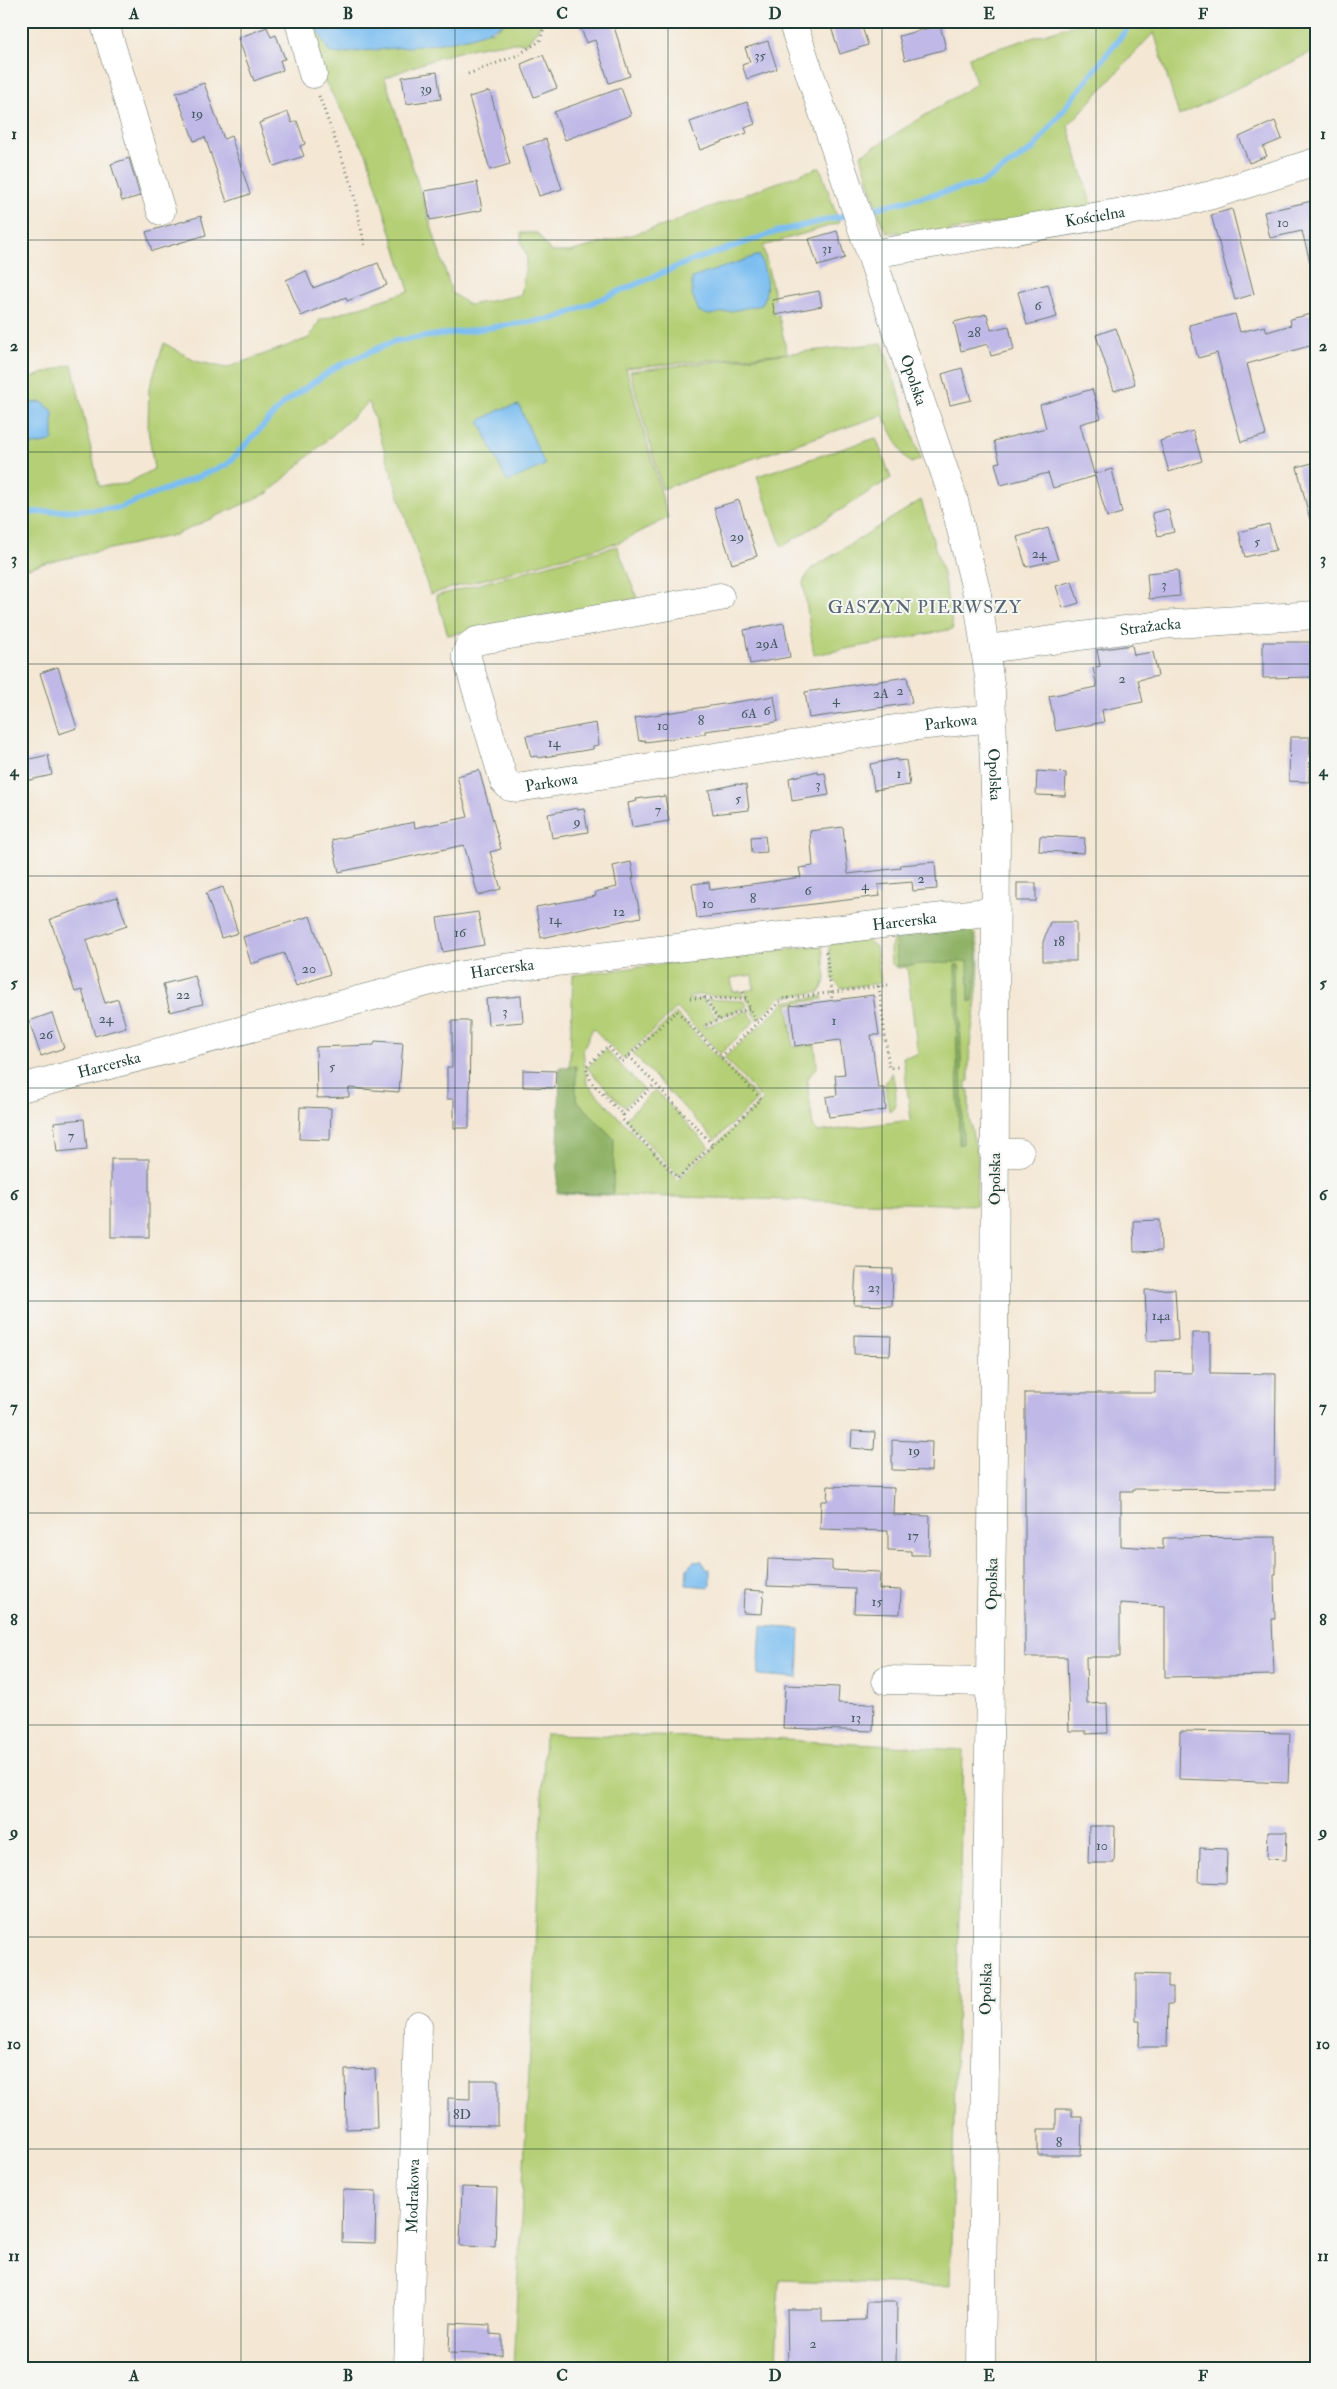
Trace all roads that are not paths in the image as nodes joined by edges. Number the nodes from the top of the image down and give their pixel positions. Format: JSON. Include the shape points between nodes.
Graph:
{"nodes":[{"id":1,"x":104,"y":21,"type":"edge"},
{"id":2,"x":299,"y":21,"type":"edge"},
{"id":3,"x":792,"y":21,"type":"edge"},
{"id":4,"x":313,"y":74,"type":"road end"},
{"id":5,"x":1316,"y":162,"type":"edge"},
{"id":6,"x":161,"y":211,"type":"dead end"},
{"id":7,"x":872,"y":254,"type":"junction"},
{"id":8,"x":720,"y":597,"type":"dead end"},
{"id":9,"x":1316,"y":614,"type":"edge"},
{"id":10,"x":987,"y":649,"type":"junction"},
{"id":11,"x":993,"y":718,"type":"junction"},
{"id":12,"x":995,"y":911,"type":"junction"},
{"id":13,"x":21,"y":1088,"type":"edge"},
{"id":14,"x":886,"y":1680,"type":"dead end"},
{"id":15,"x":991,"y":1682,"type":"junction"},
{"id":16,"x":418,"y":2025,"type":"dead end"},
{"id":17,"x":408,"y":2368,"type":"edge"},
{"id":18,"x":980,"y":2368,"type":"edge"}],
"edges":[{"from":1,"to":6,"type":"street"},
{"from":2,"to":4,"type":"street"},
{"from":3,"to":7,"type":"street","name":"Opolska"},
{"from":5,"to":7,"type":"street","name":"Kościelna","via":[[1212,195]]},
{"from":7,"to":10,"type":"street","name":"Opolska","via":[[962,526]]},
{"from":8,"to":11,"type":"street","name":"Parkowa","via":[[476,641],[469,646],[466,655],[504,782],[517,788],[908,727]]},
{"from":9,"to":10,"type":"street","name":"Strażacka","via":[[1160,625]]},
{"from":10,"to":11,"type":"street","name":"Opolska"},
{"from":11,"to":12,"type":"street","name":"Opolska"},
{"from":12,"to":13,"type":"street","name":"Harcerska","via":[[504,968],[439,979]]},
{"from":12,"to":15,"type":"street","name":"Opolska","via":[[1007,1153]]},
{"from":14,"to":15,"type":"street"},
{"from":15,"to":18,"type":"street","name":"Opolska"},
{"from":16,"to":17,"type":"street","name":"Modrakowa"}]}
